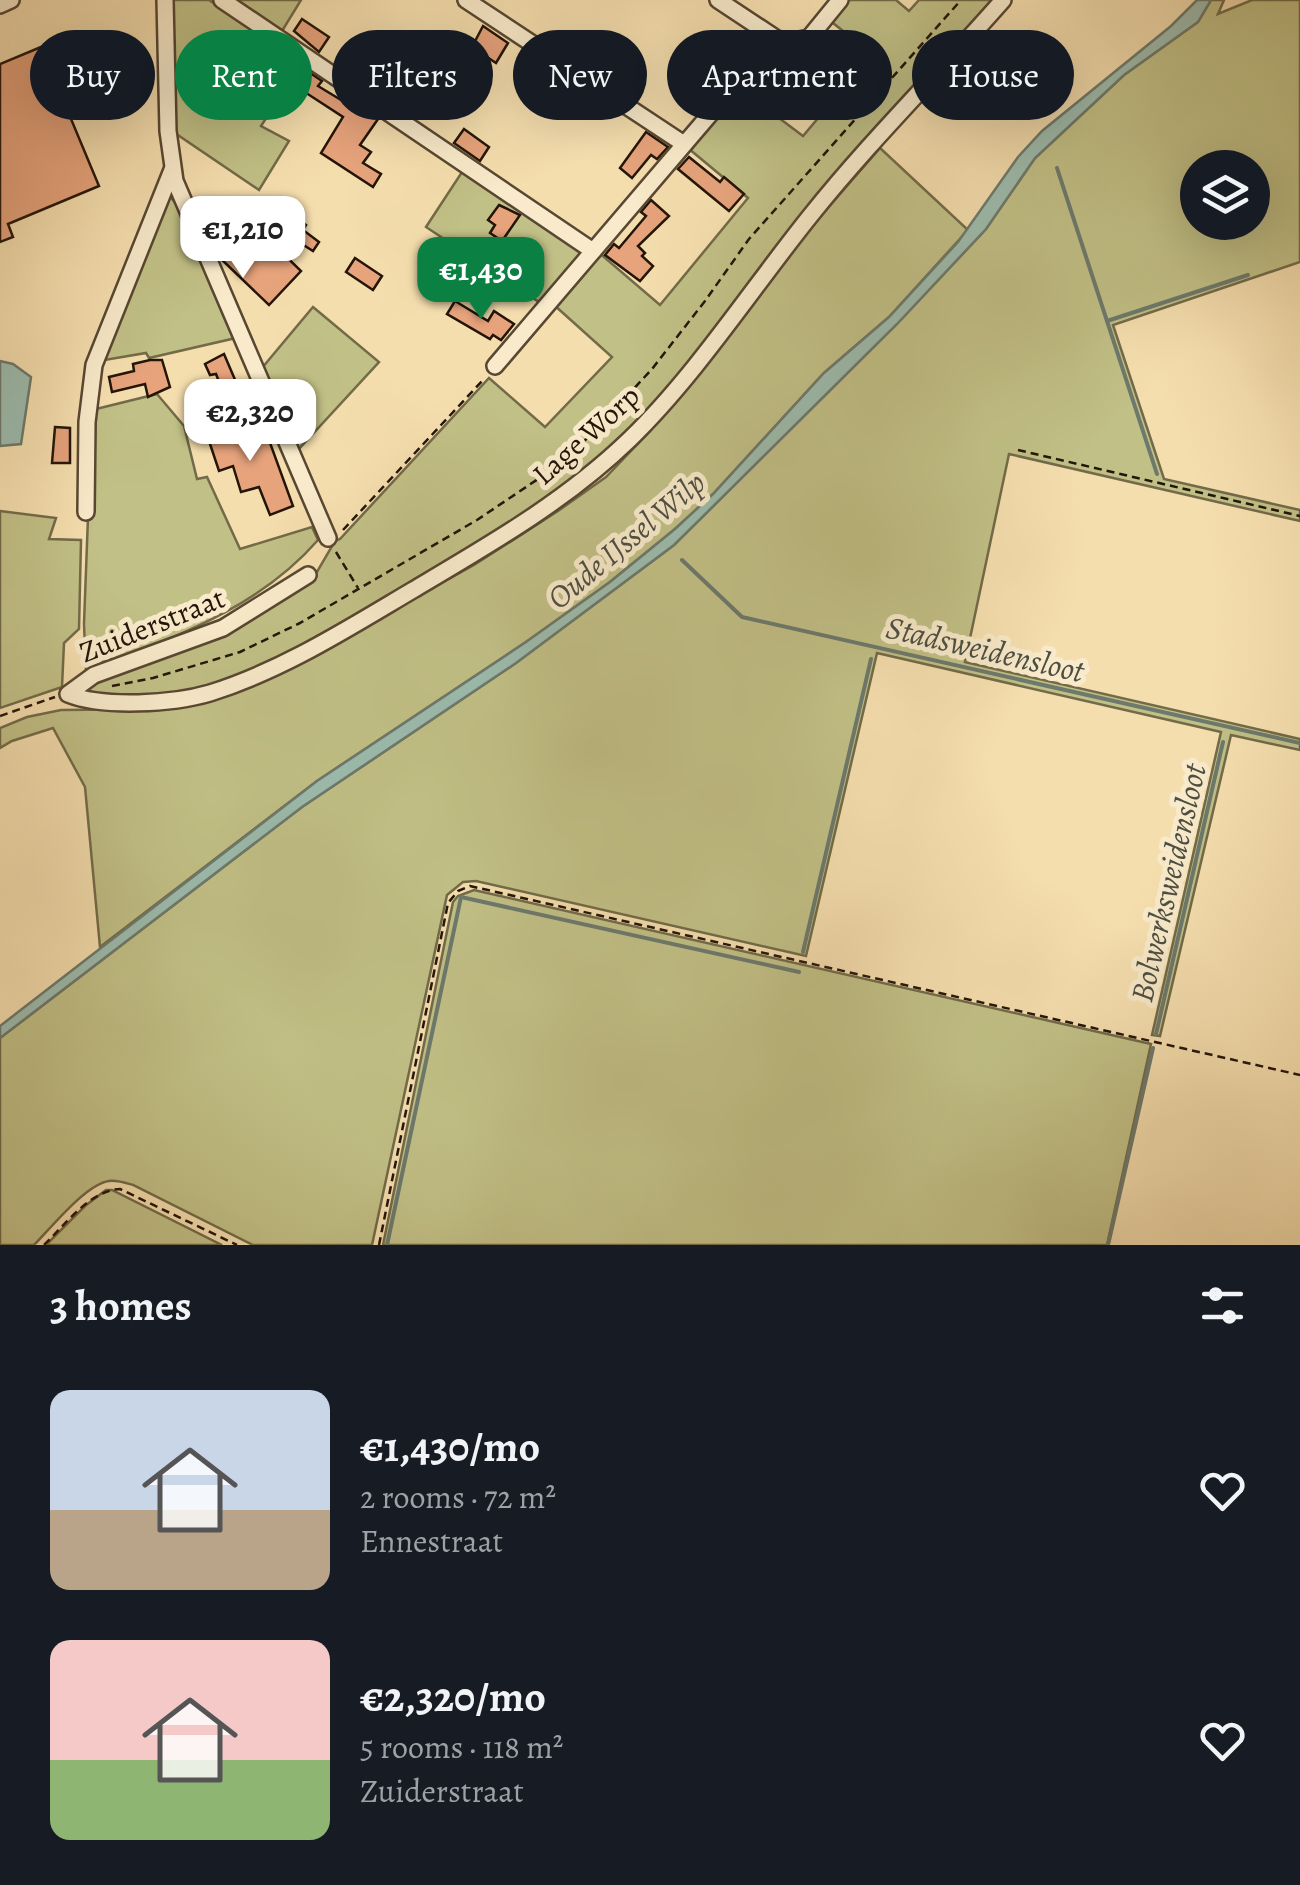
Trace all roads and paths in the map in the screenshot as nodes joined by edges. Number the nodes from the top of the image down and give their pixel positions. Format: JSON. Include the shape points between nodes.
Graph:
{"nodes":[{"id":1,"x":12,"y":0,"type":"edge"},
{"id":2,"x":164,"y":0,"type":"edge"},
{"id":3,"x":222,"y":0,"type":"edge"},
{"id":4,"x":466,"y":0,"type":"edge"},
{"id":5,"x":718,"y":0,"type":"edge"},
{"id":6,"x":840,"y":0,"type":"edge"},
{"id":7,"x":961,"y":0,"type":"edge"},
{"id":8,"x":1003,"y":0,"type":"edge"},
{"id":9,"x":0,"y":5,"type":"edge"},
{"id":10,"x":763,"y":30,"type":"edge"},
{"id":11,"x":816,"y":30,"type":"edge"},
{"id":12,"x":705,"y":120,"type":"edge"},
{"id":13,"x":684,"y":144,"type":"junction"},
{"id":14,"x":172,"y":170,"type":"junction"},
{"id":15,"x":592,"y":252,"type":"junction"},
{"id":16,"x":495,"y":366,"type":"joint"},
{"id":17,"x":1018,"y":450,"type":"dead end"},
{"id":18,"x":86,"y":512,"type":"dead end"},
{"id":19,"x":1300,"y":516,"type":"edge"},
{"id":20,"x":328,"y":538,"type":"junction"},
{"id":21,"x":308,"y":575,"type":"dead end"},
{"id":22,"x":359,"y":589,"type":"junction"},
{"id":23,"x":102,"y":688,"type":"dead end"},
{"id":24,"x":68,"y":694,"type":"junction"},
{"id":25,"x":0,"y":716,"type":"edge"},
{"id":26,"x":1300,"y":1075,"type":"edge"},
{"id":27,"x":44,"y":1245,"type":"edge"},
{"id":28,"x":237,"y":1245,"type":"edge"},
{"id":29,"x":379,"y":1245,"type":"edge"}],
"edges":[{"from":1,"to":9,"type":"street"},
{"from":2,"to":14,"type":"street"},
{"from":3,"to":15,"type":"street"},
{"from":4,"to":13,"type":"street"},
{"from":5,"to":10,"type":"street"},
{"from":6,"to":11,"type":"street"},
{"from":7,"to":22,"type":"path","via":[[749,239],[662,355],[590,436],[477,520]]},
{"from":8,"to":24,"type":"street","name":"Lage Worp","via":[[813,212],[661,406],[563,496],[339,634],[242,681],[176,700],[107,702]]},
{"from":12,"to":13,"type":"street"},
{"from":13,"to":15,"type":"street"},
{"from":14,"to":18,"type":"street","via":[[94,365]]},
{"from":14,"to":20,"type":"street"},
{"from":15,"to":16,"type":"street"},
{"from":16,"to":20,"type":"path","via":[[354,520]]},
{"from":17,"to":19,"type":"path"},
{"from":20,"to":22,"type":"path"},
{"from":21,"to":24,"type":"street","name":"Zuiderstraat","via":[[223,628],[94,674]]},
{"from":22,"to":23,"type":"path","via":[[240,652]]},
{"from":24,"to":25,"type":"path"},
{"from":26,"to":29,"type":"path","via":[[470,886],[448,902]]},
{"from":27,"to":28,"type":"path","via":[[90,1201],[120,1189]]}]}
